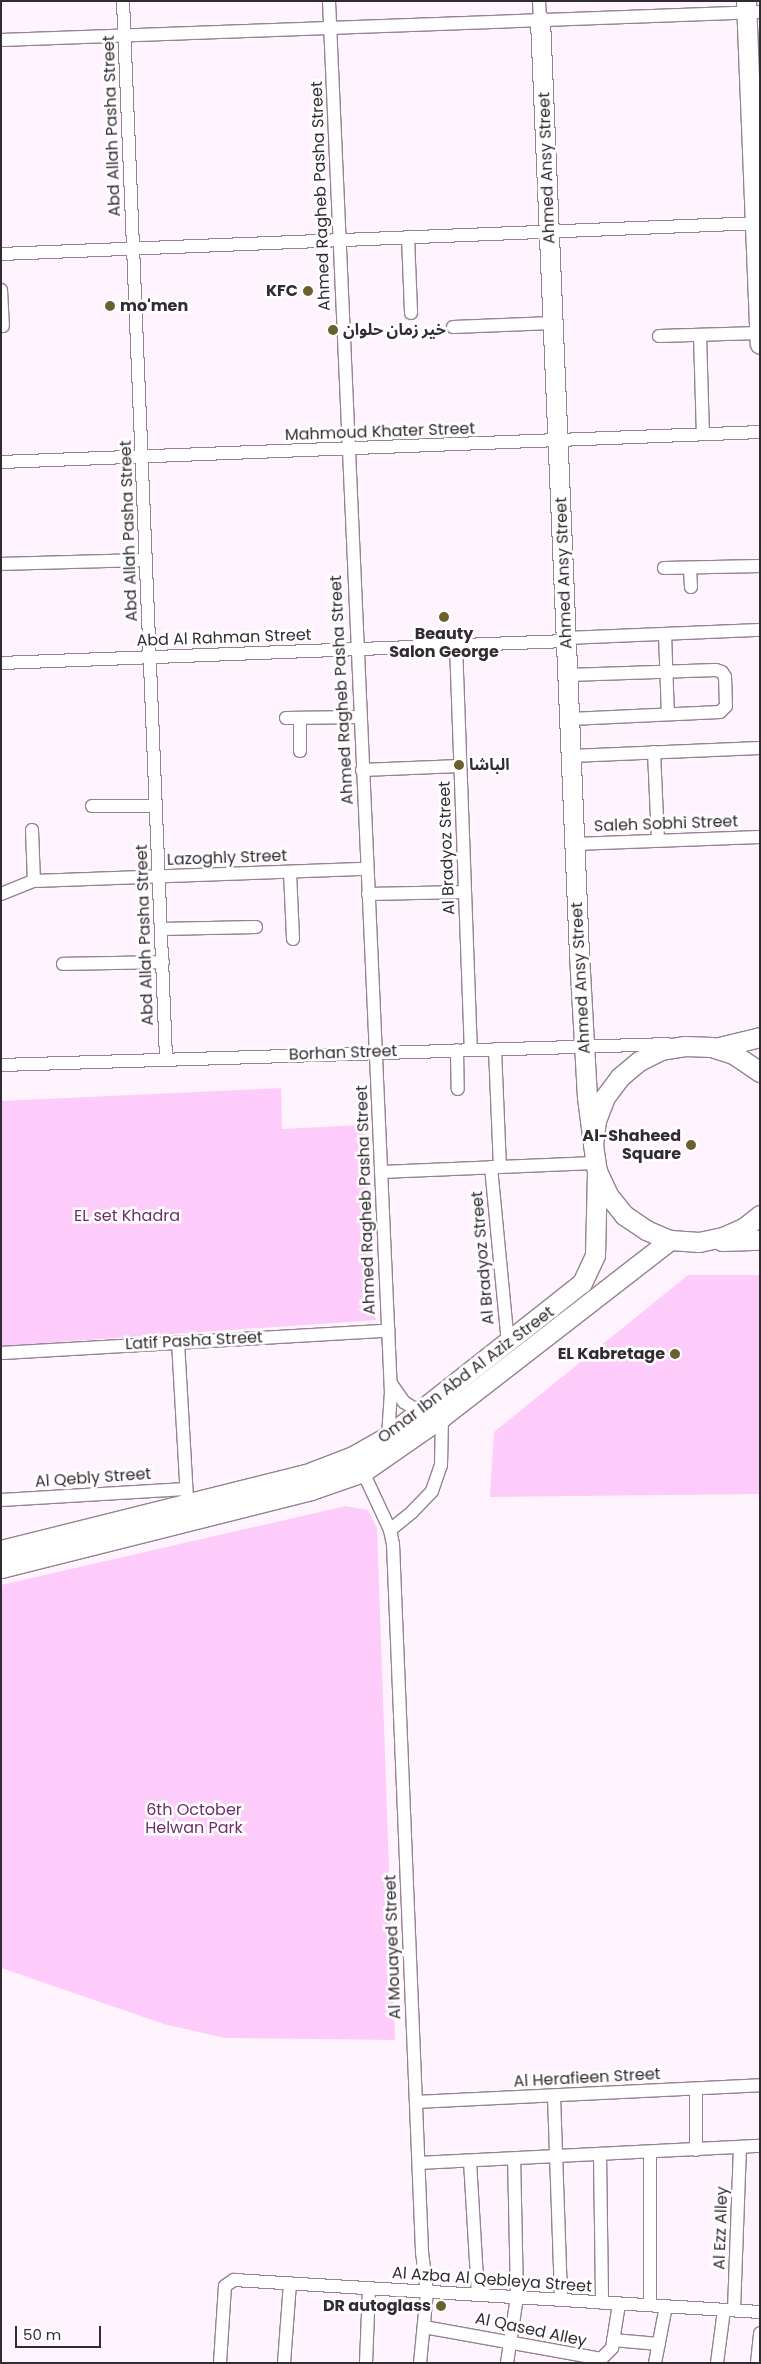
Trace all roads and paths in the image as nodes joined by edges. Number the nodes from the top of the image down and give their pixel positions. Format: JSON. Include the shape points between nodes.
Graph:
{"nodes":[{"id":1,"x":123,"y":1,"type":"edge"},
{"id":2,"x":329,"y":1,"type":"edge"},
{"id":3,"x":540,"y":1,"type":"edge"},
{"id":4,"x":751,"y":9,"type":"edge"},
{"id":5,"x":540,"y":20,"type":"junction"},
{"id":6,"x":330,"y":28,"type":"junction"},
{"id":7,"x":124,"y":36,"type":"junction"},
{"id":8,"x":1,"y":40,"type":"edge"},
{"id":9,"x":758,"y":223,"type":"edge"},
{"id":10,"x":549,"y":230,"type":"junction"},
{"id":11,"x":408,"y":237,"type":"junction"},
{"id":12,"x":339,"y":240,"type":"junction"},
{"id":13,"x":133,"y":248,"type":"junction"},
{"id":14,"x":1,"y":254,"type":"edge"},
{"id":15,"x":1,"y":290,"type":"edge"},
{"id":16,"x":411,"y":313,"type":"dead end"},
{"id":17,"x":553,"y":323,"type":"junction"},
{"id":18,"x":3,"y":326,"type":"dead end"},
{"id":19,"x":453,"y":327,"type":"dead end"},
{"id":20,"x":759,"y":333,"type":"edge"},
{"id":21,"x":700,"y":335,"type":"junction"},
{"id":22,"x":659,"y":336,"type":"dead end"},
{"id":23,"x":760,"y":344,"type":"edge"},
{"id":24,"x":760,"y":432,"type":"edge"},
{"id":25,"x":703,"y":434,"type":"junction"},
{"id":26,"x":558,"y":441,"type":"junction"},
{"id":27,"x":347,"y":450,"type":"junction"},
{"id":28,"x":142,"y":458,"type":"junction"},
{"id":29,"x":1,"y":462,"type":"edge"},
{"id":30,"x":146,"y":560,"type":"junction"},
{"id":31,"x":1,"y":564,"type":"edge"},
{"id":32,"x":760,"y":566,"type":"edge"},
{"id":33,"x":664,"y":568,"type":"dead end"},
{"id":34,"x":690,"y":568,"type":"junction"},
{"id":35,"x":691,"y":587,"type":"dead end"},
{"id":36,"x":760,"y":630,"type":"edge"},
{"id":37,"x":665,"y":634,"type":"junction"},
{"id":38,"x":567,"y":639,"type":"junction"},
{"id":39,"x":456,"y":645,"type":"junction"},
{"id":40,"x":357,"y":649,"type":"junction"},
{"id":41,"x":150,"y":657,"type":"junction"},
{"id":42,"x":1,"y":663,"type":"edge"},
{"id":43,"x":667,"y":672,"type":"junction"},
{"id":44,"x":568,"y":675,"type":"junction"},
{"id":45,"x":668,"y":714,"type":"junction"},
{"id":46,"x":360,"y":717,"type":"junction"},
{"id":47,"x":286,"y":718,"type":"dead end"},
{"id":48,"x":300,"y":718,"type":"junction"},
{"id":49,"x":570,"y":719,"type":"junction"},
{"id":50,"x":760,"y":748,"type":"edge"},
{"id":51,"x":300,"y":751,"type":"dead end"},
{"id":52,"x":654,"y":752,"type":"junction"},
{"id":53,"x":571,"y":756,"type":"junction"},
{"id":54,"x":460,"y":766,"type":"junction"},
{"id":55,"x":362,"y":770,"type":"junction"},
{"id":56,"x":92,"y":806,"type":"dead end"},
{"id":57,"x":156,"y":806,"type":"junction"},
{"id":58,"x":32,"y":830,"type":"dead end"},
{"id":59,"x":760,"y":837,"type":"edge"},
{"id":60,"x":658,"y":840,"type":"junction"},
{"id":61,"x":574,"y":844,"type":"junction"},
{"id":62,"x":367,"y":869,"type":"junction"},
{"id":63,"x":290,"y":872,"type":"junction"},
{"id":64,"x":159,"y":876,"type":"junction"},
{"id":65,"x":34,"y":881,"type":"junction"},
{"id":66,"x":465,"y":892,"type":"junction"},
{"id":67,"x":1,"y":894,"type":"edge"},
{"id":68,"x":368,"y":894,"type":"junction"},
{"id":69,"x":256,"y":927,"type":"dead end"},
{"id":70,"x":161,"y":929,"type":"junction"},
{"id":71,"x":293,"y":939,"type":"dead end"},
{"id":72,"x":162,"y":962,"type":"junction"},
{"id":73,"x":63,"y":964,"type":"dead end"},
{"id":74,"x":760,"y":1038,"type":"edge"},
{"id":75,"x":584,"y":1046,"type":"junction"},
{"id":76,"x":686,"y":1046,"type":"junction"},
{"id":77,"x":715,"y":1048,"type":"junction"},
{"id":78,"x":495,"y":1049,"type":"junction"},
{"id":79,"x":457,"y":1050,"type":"junction"},
{"id":80,"x":471,"y":1050,"type":"junction"},
{"id":81,"x":376,"y":1052,"type":"junction"},
{"id":82,"x":166,"y":1059,"type":"junction"},
{"id":83,"x":1,"y":1065,"type":"edge"},
{"id":84,"x":760,"y":1072,"type":"edge"},
{"id":85,"x":458,"y":1089,"type":"dead end"},
{"id":86,"x":593,"y":1144,"type":"junction"},
{"id":87,"x":496,"y":1167,"type":"junction"},
{"id":88,"x":596,"y":1167,"type":"junction"},
{"id":89,"x":381,"y":1172,"type":"junction"},
{"id":90,"x":760,"y":1215,"type":"edge"},
{"id":91,"x":670,"y":1240,"type":"junction"},
{"id":92,"x":760,"y":1240,"type":"edge"},
{"id":93,"x":698,"y":1242,"type":"junction"},
{"id":94,"x":388,"y":1331,"type":"junction"},
{"id":95,"x":178,"y":1342,"type":"junction"},
{"id":96,"x":508,"y":1345,"type":"junction"},
{"id":97,"x":1,"y":1353,"type":"edge"},
{"id":98,"x":389,"y":1378,"type":"junction"},
{"id":99,"x":420,"y":1412,"type":"junction"},
{"id":100,"x":442,"y":1417,"type":"junction"},
{"id":101,"x":388,"y":1436,"type":"junction"},
{"id":102,"x":363,"y":1472,"type":"junction"},
{"id":103,"x":187,"y":1496,"type":"junction"},
{"id":104,"x":1,"y":1500,"type":"edge"},
{"id":105,"x":390,"y":1530,"type":"junction"},
{"id":106,"x":1,"y":1550,"type":"edge"},
{"id":107,"x":1,"y":1568,"type":"edge"},
{"id":108,"x":760,"y":2085,"type":"edge"},
{"id":109,"x":696,"y":2090,"type":"junction"},
{"id":110,"x":554,"y":2096,"type":"junction"},
{"id":111,"x":416,"y":2102,"type":"junction"},
{"id":112,"x":760,"y":2146,"type":"edge"},
{"id":113,"x":740,"y":2147,"type":"junction"},
{"id":114,"x":696,"y":2150,"type":"junction"},
{"id":115,"x":650,"y":2152,"type":"junction"},
{"id":116,"x":600,"y":2154,"type":"junction"},
{"id":117,"x":557,"y":2156,"type":"junction"},
{"id":118,"x":514,"y":2159,"type":"junction"},
{"id":119,"x":470,"y":2161,"type":"junction"},
{"id":120,"x":419,"y":2163,"type":"junction"},
{"id":121,"x":290,"y":2283,"type":"junction"},
{"id":122,"x":369,"y":2288,"type":"junction"},
{"id":123,"x":427,"y":2292,"type":"junction"},
{"id":124,"x":478,"y":2295,"type":"junction"},
{"id":125,"x":518,"y":2298,"type":"junction"},
{"id":126,"x":561,"y":2300,"type":"junction"},
{"id":127,"x":602,"y":2303,"type":"junction"},
{"id":128,"x":619,"y":2304,"type":"junction"},
{"id":129,"x":650,"y":2305,"type":"junction"},
{"id":130,"x":666,"y":2306,"type":"junction"},
{"id":131,"x":729,"y":2310,"type":"junction"},
{"id":132,"x":760,"y":2312,"type":"edge"},
{"id":133,"x":424,"y":2327,"type":"junction"},
{"id":134,"x":760,"y":2333,"type":"edge"},
{"id":135,"x":614,"y":2340,"type":"junction"},
{"id":136,"x":510,"y":2341,"type":"junction"},
{"id":137,"x":659,"y":2344,"type":"junction"},
{"id":138,"x":220,"y":2363,"type":"edge"},
{"id":139,"x":284,"y":2363,"type":"edge"},
{"id":140,"x":366,"y":2363,"type":"edge"},
{"id":141,"x":420,"y":2363,"type":"edge"},
{"id":142,"x":507,"y":2363,"type":"edge"},
{"id":143,"x":655,"y":2363,"type":"edge"},
{"id":144,"x":717,"y":2363,"type":"edge"},
{"id":145,"x":758,"y":2363,"type":"edge"}],
"edges":[{"from":1,"to":7,"type":"street","name":"Abd Allah Pasha Street"},
{"from":2,"to":6,"type":"street","name":"Ahmed Ragheb Pasha Street"},
{"from":3,"to":5,"type":"street","name":"Ahmed Ansy Street"},
{"from":4,"to":5,"type":"street"},
{"from":4,"to":9,"type":"street"},
{"from":5,"to":6,"type":"street"},
{"from":5,"to":10,"type":"street","name":"Ahmed Ansy Street"},
{"from":6,"to":7,"type":"street"},
{"from":6,"to":12,"type":"street","name":"Ahmed Ragheb Pasha Street"},
{"from":7,"to":8,"type":"street"},
{"from":7,"to":13,"type":"street","name":"Abd Allah Pasha Street"},
{"from":9,"to":10,"type":"street"},
{"from":9,"to":20,"type":"street"},
{"from":10,"to":11,"type":"street"},
{"from":10,"to":17,"type":"street","name":"Ahmed Ansy Street"},
{"from":11,"to":12,"type":"street"},
{"from":11,"to":16,"type":"street"},
{"from":12,"to":13,"type":"street"},
{"from":12,"to":27,"type":"street","name":"Ahmed Ragheb Pasha Street"},
{"from":13,"to":14,"type":"street"},
{"from":13,"to":28,"type":"street","name":"Abd Allah Pasha Street"},
{"from":15,"to":18,"type":"street"},
{"from":17,"to":19,"type":"street"},
{"from":17,"to":26,"type":"street","name":"Ahmed Ansy Street"},
{"from":20,"to":21,"type":"street"},
{"from":20,"to":23,"type":"street"},
{"from":21,"to":22,"type":"street"},
{"from":21,"to":25,"type":"street"},
{"from":24,"to":25,"type":"street","name":"Mahmoud Khater Street"},
{"from":25,"to":26,"type":"street","name":"Mahmoud Khater Street"},
{"from":26,"to":27,"type":"street","name":"Mahmoud Khater Street"},
{"from":26,"to":38,"type":"street","name":"Ahmed Ansy Street"},
{"from":27,"to":28,"type":"street","name":"Mahmoud Khater Street"},
{"from":27,"to":40,"type":"street","name":"Ahmed Ragheb Pasha Street"},
{"from":28,"to":29,"type":"street","name":"Mahmoud Khater Street"},
{"from":28,"to":30,"type":"street","name":"Abd Allah Pasha Street"},
{"from":30,"to":31,"type":"street"},
{"from":30,"to":41,"type":"street","name":"Abd Allah Pasha Street"},
{"from":32,"to":34,"type":"street"},
{"from":33,"to":34,"type":"street"},
{"from":34,"to":35,"type":"street"},
{"from":36,"to":37,"type":"street","name":"Abd Al Rahman Street"},
{"from":37,"to":38,"type":"street","name":"Abd Al Rahman Street"},
{"from":37,"to":43,"type":"street"},
{"from":38,"to":39,"type":"street","name":"Abd Al Rahman Street"},
{"from":38,"to":44,"type":"street","name":"Ahmed Ansy Street"},
{"from":39,"to":40,"type":"street","name":"Abd Al Rahman Street"},
{"from":39,"to":54,"type":"street","name":"Al Bradyoz Street"},
{"from":40,"to":41,"type":"street","name":"Abd Al Rahman Street"},
{"from":40,"to":46,"type":"street","name":"Ahmed Ragheb Pasha Street"},
{"from":41,"to":42,"type":"street","name":"Abd Al Rahman Street"},
{"from":41,"to":57,"type":"street","name":"Abd Allah Pasha Street"},
{"from":43,"to":44,"type":"street"},
{"from":43,"to":45,"type":"street"},
{"from":43,"to":45,"type":"street","via":[[719,670],[725,678],[726,706],[723,711]]},
{"from":44,"to":49,"type":"street","name":"Ahmed Ansy Street"},
{"from":45,"to":49,"type":"street"},
{"from":46,"to":48,"type":"street"},
{"from":46,"to":55,"type":"street","name":"Ahmed Ragheb Pasha Street"},
{"from":47,"to":48,"type":"street"},
{"from":48,"to":51,"type":"street"},
{"from":49,"to":53,"type":"street","name":"Ahmed Ansy Street"},
{"from":50,"to":52,"type":"street"},
{"from":52,"to":53,"type":"street"},
{"from":52,"to":60,"type":"street"},
{"from":53,"to":61,"type":"street","name":"Ahmed Ansy Street"},
{"from":54,"to":55,"type":"street"},
{"from":54,"to":66,"type":"street","name":"Al Bradyoz Street"},
{"from":55,"to":62,"type":"street","name":"Ahmed Ragheb Pasha Street"},
{"from":56,"to":57,"type":"street"},
{"from":57,"to":64,"type":"street","name":"Abd Allah Pasha Street"},
{"from":58,"to":65,"type":"street"},
{"from":59,"to":60,"type":"street","name":"Saleh Sobhi Street"},
{"from":60,"to":61,"type":"street","name":"Saleh Sobhi Street"},
{"from":61,"to":75,"type":"street","name":"Ahmed Ansy Street"},
{"from":62,"to":63,"type":"street","name":"Lazoghly Street"},
{"from":62,"to":68,"type":"street","name":"Ahmed Ragheb Pasha Street"},
{"from":63,"to":64,"type":"street","name":"Lazoghly Street"},
{"from":63,"to":71,"type":"street"},
{"from":64,"to":65,"type":"street","name":"Lazoghly Street"},
{"from":64,"to":70,"type":"street","name":"Abd Allah Pasha Street"},
{"from":65,"to":67,"type":"street","name":"Lazoghly Street"},
{"from":66,"to":68,"type":"street"},
{"from":66,"to":80,"type":"street","name":"Al Bradyoz Street"},
{"from":68,"to":81,"type":"street","name":"Ahmed Ragheb Pasha Street"},
{"from":69,"to":70,"type":"street"},
{"from":70,"to":72,"type":"street","name":"Abd Allah Pasha Street"},
{"from":72,"to":73,"type":"street"},
{"from":72,"to":82,"type":"street","name":"Abd Allah Pasha Street"},
{"from":74,"to":77,"type":"street"},
{"from":75,"to":76,"type":"street","name":"Borhan Street"},
{"from":75,"to":78,"type":"street","name":"Borhan Street"},
{"from":75,"to":86,"type":"street","name":"Ahmed Ansy Street"},
{"from":76,"to":77,"type":"street"},
{"from":76,"to":86,"type":"street","via":[[661,1050],[639,1061],[620,1077],[605,1097],[596,1120]]},
{"from":77,"to":84,"type":"street","via":[[733,1054]]},
{"from":78,"to":80,"type":"street","name":"Borhan Street"},
{"from":78,"to":87,"type":"street","name":"Al Bradyoz Street"},
{"from":79,"to":80,"type":"street","name":"Borhan Street"},
{"from":79,"to":81,"type":"street","name":"Borhan Street"},
{"from":79,"to":85,"type":"street"},
{"from":81,"to":82,"type":"street","name":"Borhan Street"},
{"from":81,"to":89,"type":"street","name":"Ahmed Ragheb Pasha Street"},
{"from":82,"to":83,"type":"street","name":"Borhan Street"},
{"from":86,"to":88,"type":"street"},
{"from":87,"to":88,"type":"street"},
{"from":87,"to":89,"type":"street"},
{"from":87,"to":96,"type":"street","name":"Al Bradyoz Street"},
{"from":88,"to":91,"type":"street","via":[[608,1195],[624,1215],[646,1230]]},
{"from":88,"to":96,"type":"street","name":"Omar Ibn Abd Al Aziz Street","via":[[597,1240],[590,1270],[572,1295]]},
{"from":89,"to":94,"type":"street","name":"Ahmed Ragheb Pasha Street"},
{"from":90,"to":93,"type":"street","via":[[723,1237]]},
{"from":91,"to":93,"type":"street"},
{"from":91,"to":100,"type":"street","name":"Omar Ibn Abd Al Aziz Street"},
{"from":92,"to":93,"type":"street"},
{"from":94,"to":95,"type":"street","name":"Latif Pasha Street"},
{"from":94,"to":98,"type":"street","name":"Ahmed Ragheb Pasha Street"},
{"from":95,"to":97,"type":"street","name":"Latif Pasha Street"},
{"from":95,"to":103,"type":"street"},
{"from":96,"to":99,"type":"street","name":"Omar Ibn Abd Al Aziz Street"},
{"from":98,"to":99,"type":"street","via":[[397,1395]]},
{"from":98,"to":101,"type":"street","name":"Ahmed Ragheb Pasha Street"},
{"from":99,"to":101,"type":"street","name":"Omar Ibn Abd Al Aziz Street"},
{"from":100,"to":102,"type":"street","name":"Omar Ibn Abd Al Aziz Street"},
{"from":100,"to":105,"type":"street","via":[[440,1465],[432,1491]]},
{"from":101,"to":103,"type":"street","name":"Omar Ibn Abd Al Aziz Street","via":[[353,1456],[306,1474]]},
{"from":102,"to":105,"type":"street","name":"Al Mouayed Street"},
{"from":102,"to":107,"type":"street","name":"Omar Ibn Abd Al Aziz Street","via":[[311,1490]]},
{"from":103,"to":104,"type":"street","name":"Al Qebly Street"},
{"from":103,"to":106,"type":"street","name":"Omar Ibn Abd Al Aziz Street"},
{"from":105,"to":111,"type":"street","name":"Al Mouayed Street"},
{"from":108,"to":109,"type":"street","name":"Al Herafieen Street"},
{"from":109,"to":110,"type":"street","name":"Al Herafieen Street"},
{"from":109,"to":114,"type":"street"},
{"from":110,"to":111,"type":"street","name":"Al Herafieen Street"},
{"from":110,"to":117,"type":"street"},
{"from":111,"to":120,"type":"street","name":"Al Mouayed Street"},
{"from":112,"to":113,"type":"street"},
{"from":113,"to":114,"type":"street"},
{"from":113,"to":131,"type":"street","name":"Al Ezz Alley"},
{"from":114,"to":115,"type":"street"},
{"from":115,"to":116,"type":"street"},
{"from":115,"to":129,"type":"street"},
{"from":116,"to":117,"type":"street"},
{"from":116,"to":127,"type":"street"},
{"from":117,"to":118,"type":"street"},
{"from":117,"to":126,"type":"street"},
{"from":118,"to":119,"type":"street"},
{"from":118,"to":125,"type":"street"},
{"from":119,"to":120,"type":"street"},
{"from":119,"to":124,"type":"street"},
{"from":120,"to":123,"type":"street","name":"Al Mouayed Street","via":[[422,2252]]},
{"from":121,"to":122,"type":"street","name":"Al Azba Al Qebleya Street"},
{"from":121,"to":138,"type":"street","name":"Al Azba Al Qebleya Street","via":[[234,2280],[225,2286]]},
{"from":121,"to":139,"type":"street"},
{"from":122,"to":123,"type":"street","name":"Al Azba Al Qebleya Street"},
{"from":122,"to":140,"type":"street"},
{"from":123,"to":124,"type":"street","name":"Al Azba Al Qebleya Street"},
{"from":123,"to":133,"type":"street","name":"Al Mouayed Street"},
{"from":124,"to":125,"type":"street","name":"Al Azba Al Qebleya Street"},
{"from":125,"to":126,"type":"street","name":"Al Azba Al Qebleya Street"},
{"from":125,"to":136,"type":"street"},
{"from":126,"to":127,"type":"street","name":"Al Azba Al Qebleya Street"},
{"from":127,"to":128,"type":"street","name":"Al Azba Al Qebleya Street"},
{"from":128,"to":129,"type":"street","name":"Al Azba Al Qebleya Street"},
{"from":128,"to":135,"type":"street"},
{"from":129,"to":130,"type":"street","name":"Al Azba Al Qebleya Street"},
{"from":130,"to":131,"type":"street","name":"Al Azba Al Qebleya Street"},
{"from":130,"to":137,"type":"street"},
{"from":131,"to":132,"type":"street","name":"Al Azba Al Qebleya Street"},
{"from":131,"to":144,"type":"street","name":"Al Ezz Alley"},
{"from":133,"to":136,"type":"street","name":"Al Qased Alley"},
{"from":133,"to":141,"type":"street","name":"Al Mouayed Street"},
{"from":134,"to":145,"type":"street"},
{"from":135,"to":136,"type":"street","name":"Al Qased Alley","via":[[609,2353],[595,2360]]},
{"from":135,"to":137,"type":"street"},
{"from":136,"to":142,"type":"street"},
{"from":137,"to":143,"type":"street"}]}
